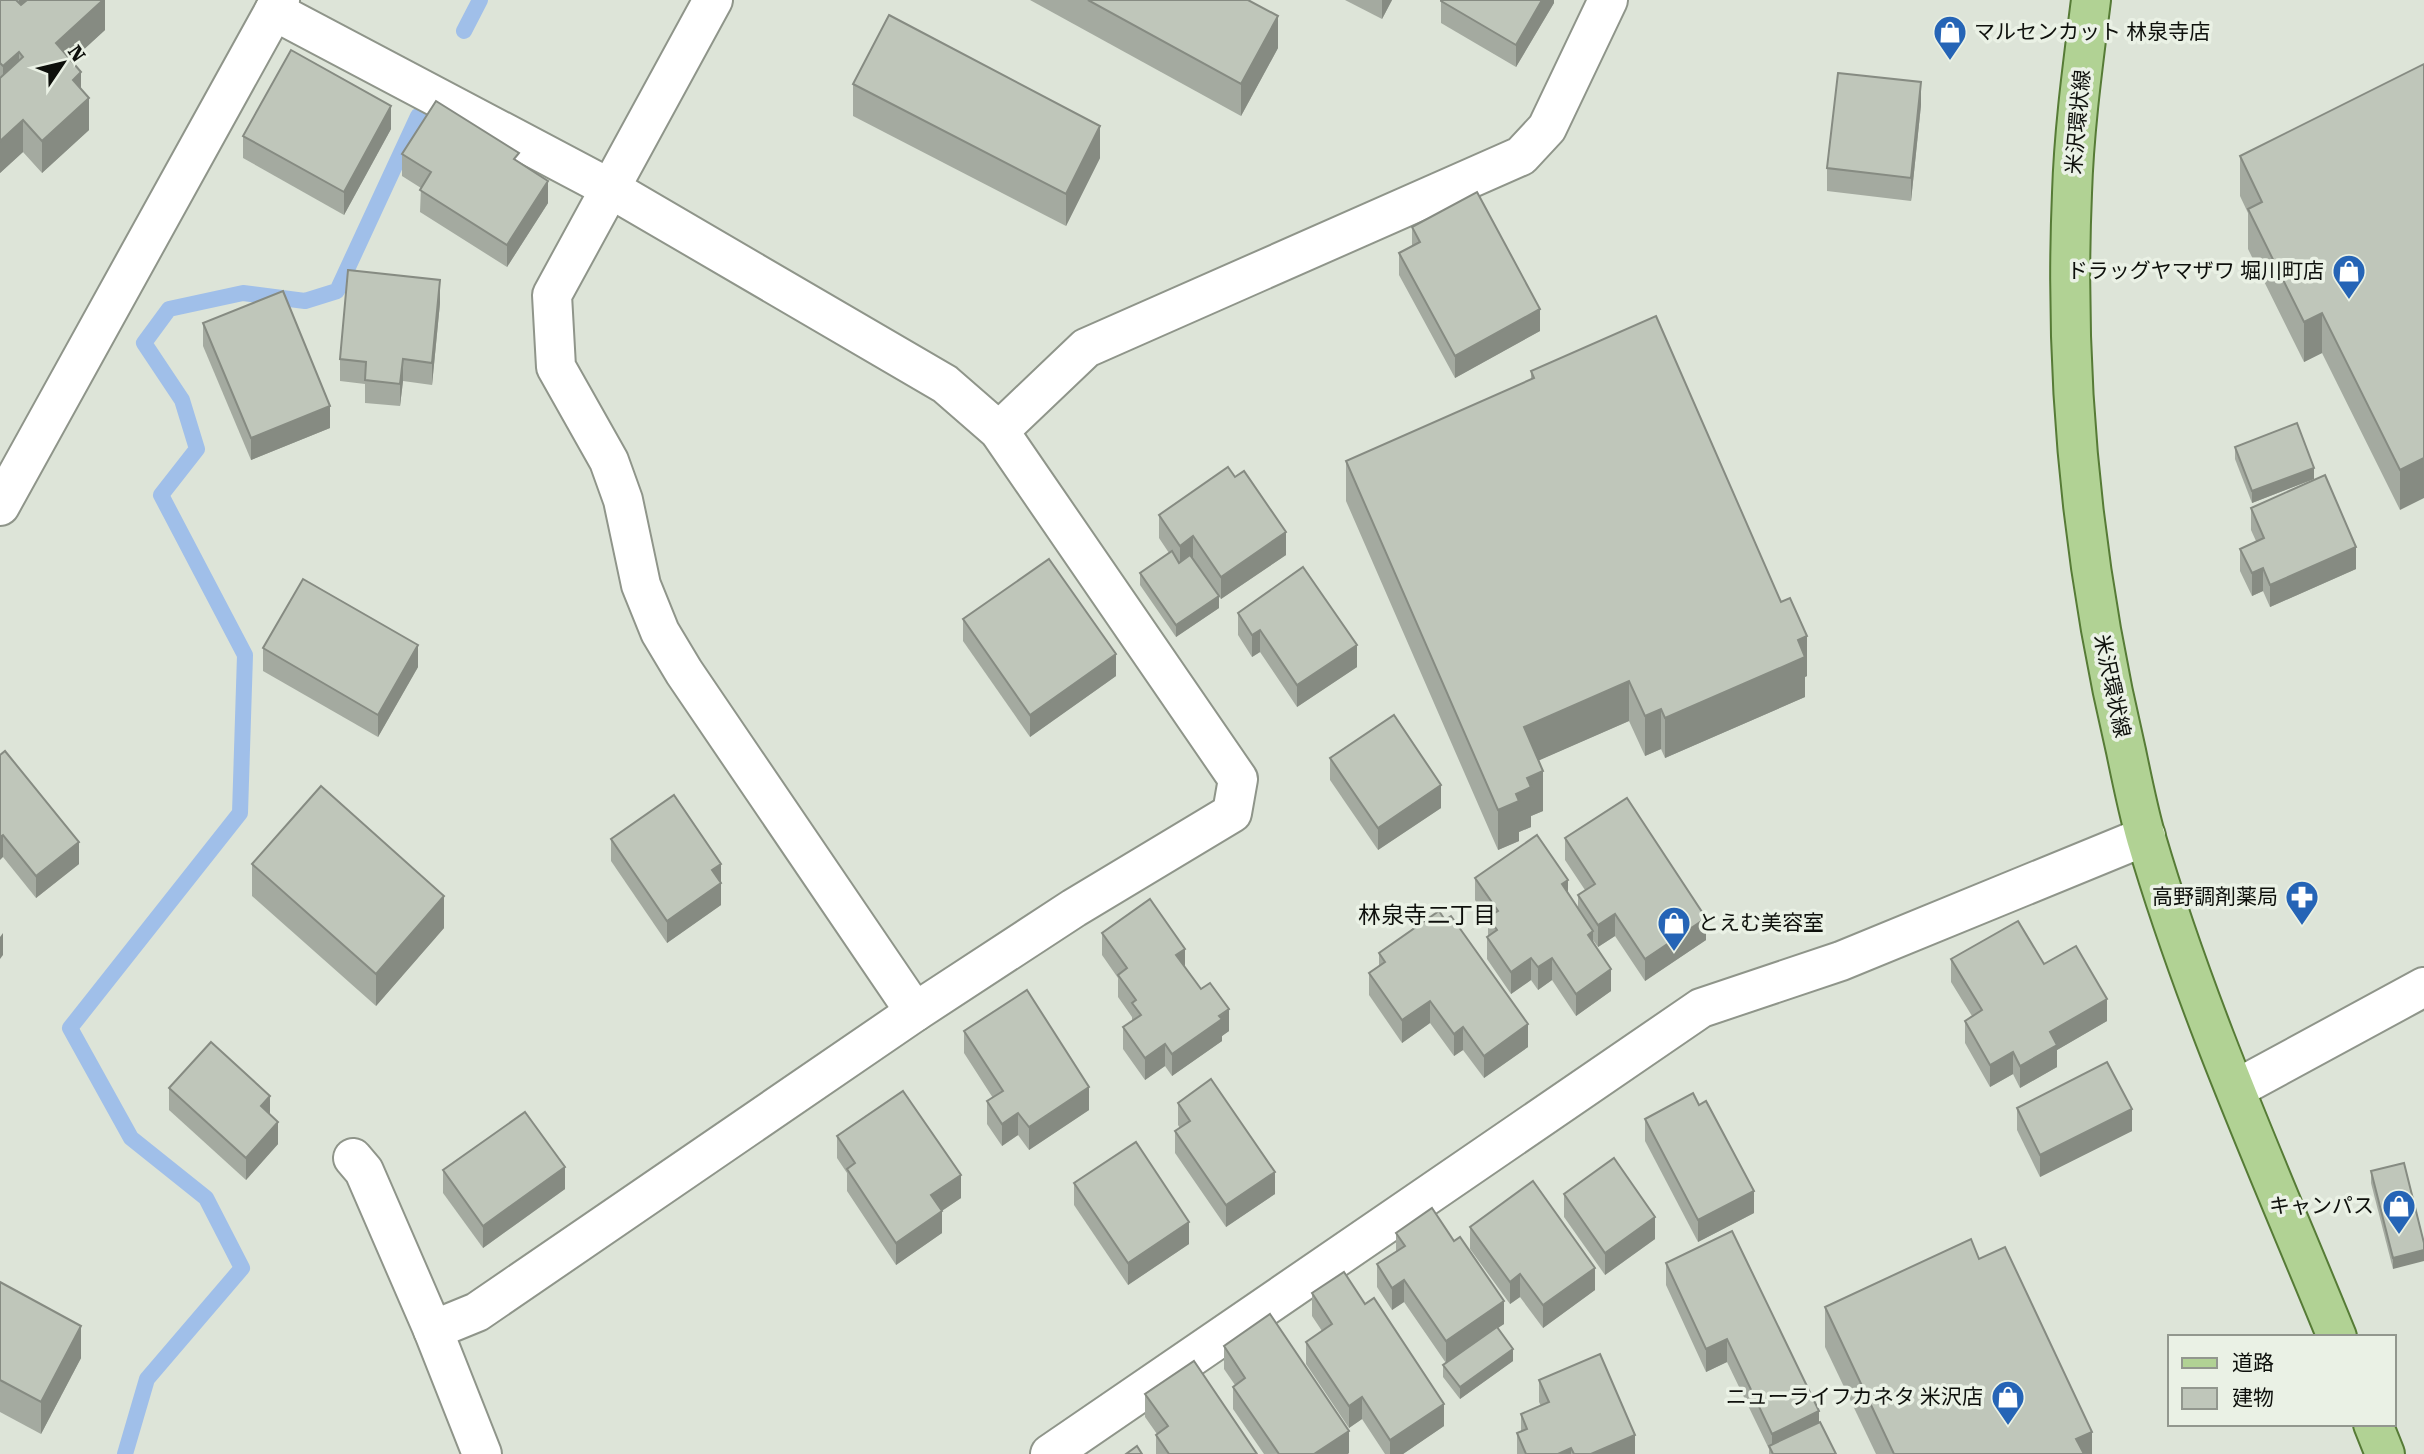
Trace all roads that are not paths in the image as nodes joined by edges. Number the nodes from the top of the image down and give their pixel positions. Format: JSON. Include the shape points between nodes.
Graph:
{"nodes":[{"id":1,"x":713,"y":0,"type":"edge"},
{"id":2,"x":1608,"y":0,"type":"edge"},
{"id":3,"x":2091,"y":0,"type":"edge"},
{"id":4,"x":277,"y":6,"type":"edge"},
{"id":5,"x":611,"y":189,"type":"junction"},
{"id":6,"x":999,"y":431,"type":"junction"},
{"id":7,"x":0,"y":506,"type":"edge"},
{"id":8,"x":2146,"y":836,"type":"junction"},
{"id":9,"x":2424,"y":987,"type":"edge"},
{"id":10,"x":915,"y":1012,"type":"junction"},
{"id":11,"x":2236,"y":1089,"type":"junction"},
{"id":12,"x":353,"y":1158,"type":"dead end"},
{"id":13,"x":433,"y":1330,"type":"junction"},
{"id":14,"x":2336,"y":1335,"type":"edge"},
{"id":15,"x":2374,"y":1426,"type":"edge"},
{"id":16,"x":482,"y":1454,"type":"edge"},
{"id":17,"x":1049,"y":1454,"type":"edge"},
{"id":18,"x":2385,"y":1454,"type":"edge"}],
"edges":[{"from":1,"to":5,"type":"street"},
{"from":2,"to":6,"type":"street","via":[[1547,128],[1521,156],[1086,348]]},
{"from":3,"to":8,"type":"main road","name":"米沢環状線","via":[[2072,193],[2077,431],[2088,555],[2107,670]]},
{"from":4,"to":5,"type":"street"},
{"from":4,"to":7,"type":"street"},
{"from":5,"to":6,"type":"street","via":[[945,384]]},
{"from":5,"to":10,"type":"street","via":[[552,295],[556,367],[609,461],[623,500],[641,585],[660,632]]},
{"from":6,"to":10,"type":"street","via":[[1238,779],[1232,813],[1074,908]]},
{"from":8,"to":11,"type":"main road","name":"米沢環状線","via":[[2170,914]]},
{"from":8,"to":17,"type":"street","via":[[1841,961],[1701,1008]]},
{"from":9,"to":11,"type":"street"},
{"from":10,"to":13,"type":"street","via":[[477,1312]]},
{"from":11,"to":14,"type":"main road","name":"米沢環状線"},
{"from":12,"to":13,"type":"street","via":[[364,1171]]},
{"from":13,"to":16,"type":"street"},
{"from":15,"to":18,"type":"main road"}]}
